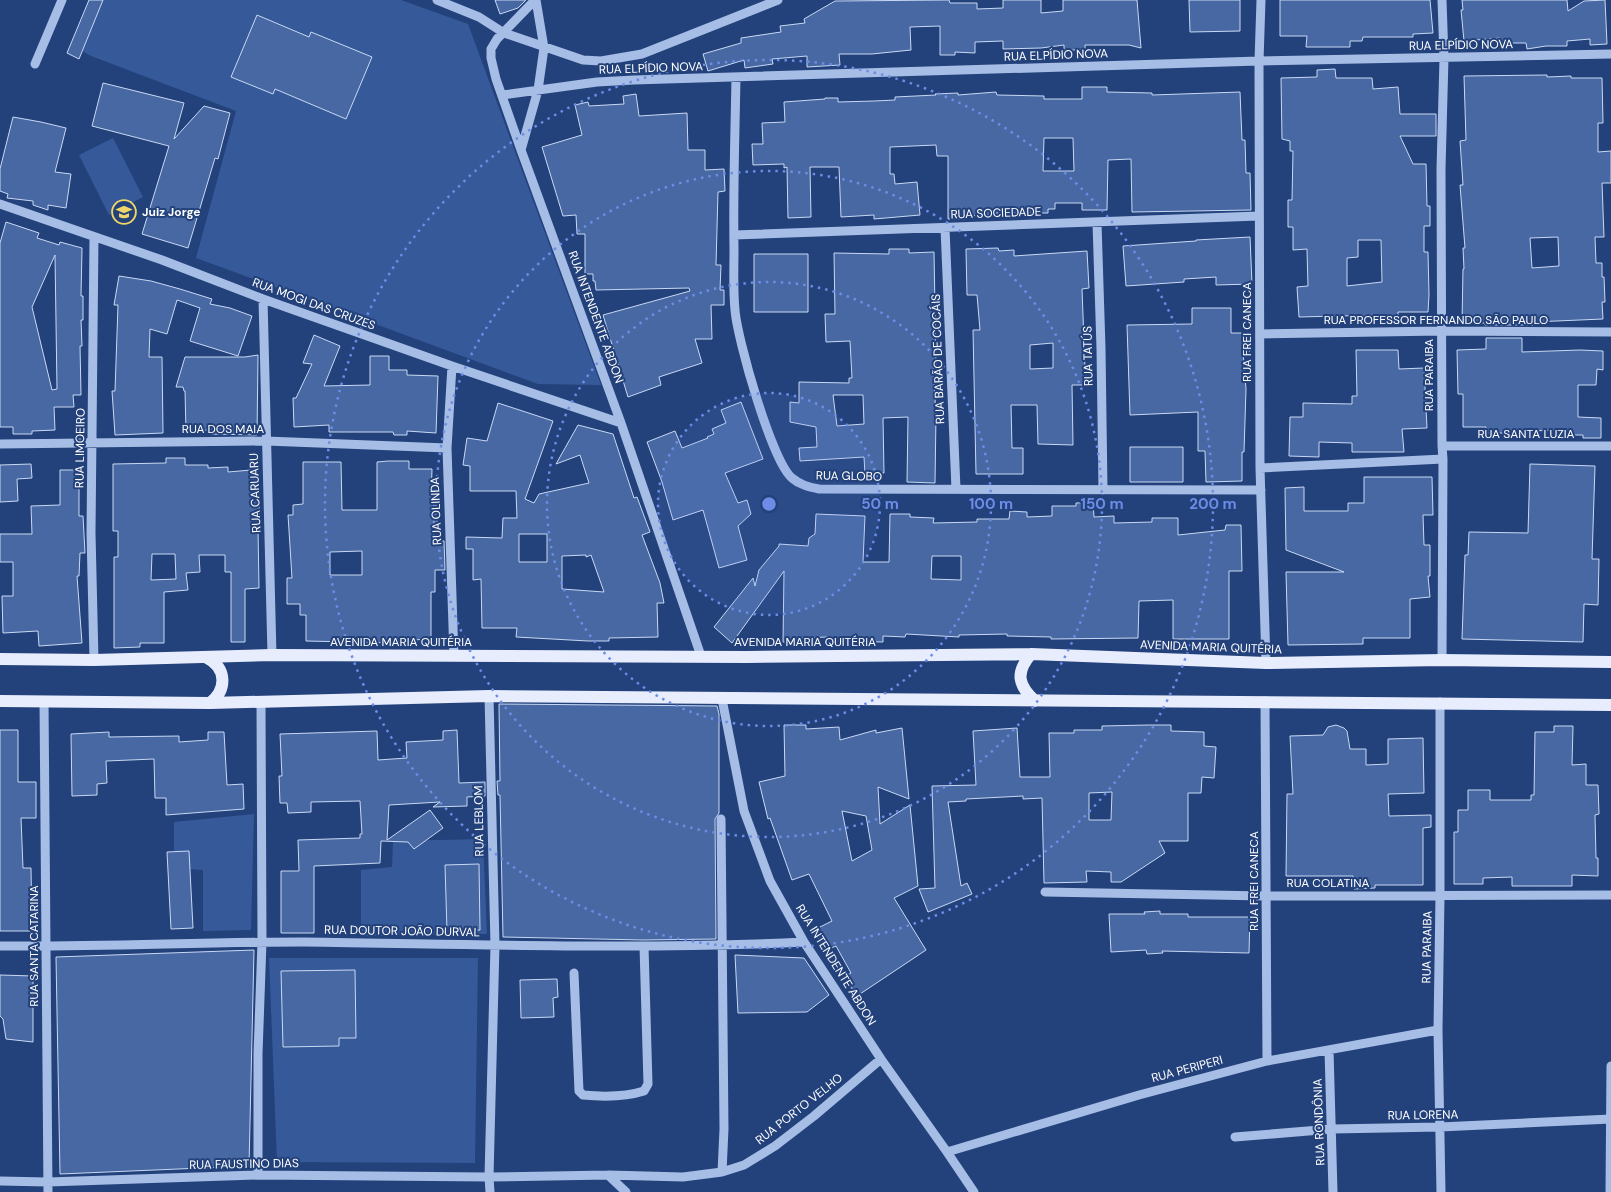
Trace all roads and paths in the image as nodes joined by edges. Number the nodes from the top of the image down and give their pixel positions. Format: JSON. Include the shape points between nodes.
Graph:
{"nodes":[{"id":1,"x":62,"y":0,"type":"edge"},
{"id":2,"x":437,"y":0,"type":"edge"},
{"id":3,"x":535,"y":0,"type":"edge"},
{"id":4,"x":778,"y":0,"type":"edge"},
{"id":5,"x":1261,"y":0,"type":"edge"},
{"id":6,"x":1442,"y":0,"type":"edge"},
{"id":7,"x":504,"y":33,"type":"junction"},
{"id":8,"x":544,"y":48,"type":"junction"},
{"id":9,"x":1611,"y":54,"type":"edge"},
{"id":10,"x":1444,"y":58,"type":"junction"},
{"id":11,"x":1259,"y":61,"type":"junction"},
{"id":12,"x":35,"y":64,"type":"dead end"},
{"id":13,"x":736,"y":77,"type":"junction"},
{"id":14,"x":538,"y":90,"type":"junction"},
{"id":15,"x":503,"y":95,"type":"junction"},
{"id":16,"x":521,"y":150,"type":"junction"},
{"id":17,"x":0,"y":204,"type":"edge"},
{"id":18,"x":1259,"y":216,"type":"junction"},
{"id":19,"x":1097,"y":223,"type":"junction"},
{"id":20,"x":945,"y":228,"type":"junction"},
{"id":21,"x":734,"y":235,"type":"junction"},
{"id":22,"x":94,"y":237,"type":"junction"},
{"id":23,"x":263,"y":299,"type":"junction"},
{"id":24,"x":1441,"y":330,"type":"junction"},
{"id":25,"x":1611,"y":332,"type":"edge"},
{"id":26,"x":1260,"y":334,"type":"junction"},
{"id":27,"x":452,"y":366,"type":"junction"},
{"id":28,"x":621,"y":423,"type":"junction"},
{"id":29,"x":266,"y":442,"type":"junction"},
{"id":30,"x":92,"y":443,"type":"junction"},
{"id":31,"x":0,"y":444,"type":"edge"},
{"id":32,"x":1442,"y":446,"type":"junction"},
{"id":33,"x":1611,"y":446,"type":"edge"},
{"id":34,"x":447,"y":448,"type":"junction"},
{"id":35,"x":1443,"y":459,"type":"junction"},
{"id":36,"x":1260,"y":468,"type":"junction"},
{"id":37,"x":956,"y":488,"type":"junction"},
{"id":38,"x":1103,"y":490,"type":"junction"},
{"id":39,"x":1261,"y":490,"type":"junction"},
{"id":40,"x":1031,"y":654,"type":"junction"},
{"id":41,"x":272,"y":655,"type":"junction"},
{"id":42,"x":454,"y":656,"type":"junction"},
{"id":43,"x":701,"y":656,"type":"junction"},
{"id":44,"x":207,"y":658,"type":"junction"},
{"id":45,"x":0,"y":659,"type":"edge"},
{"id":46,"x":94,"y":660,"type":"junction"},
{"id":47,"x":1442,"y":660,"type":"junction"},
{"id":48,"x":1611,"y":662,"type":"edge"},
{"id":49,"x":1266,"y":663,"type":"junction"},
{"id":50,"x":489,"y":696,"type":"junction"},
{"id":51,"x":722,"y":699,"type":"junction"},
{"id":52,"x":0,"y":701,"type":"edge"},
{"id":53,"x":44,"y":701,"type":"junction"},
{"id":54,"x":1036,"y":701,"type":"junction"},
{"id":55,"x":261,"y":702,"type":"junction"},
{"id":56,"x":1265,"y":702,"type":"junction"},
{"id":57,"x":1440,"y":702,"type":"junction"},
{"id":58,"x":210,"y":703,"type":"junction"},
{"id":59,"x":1611,"y":704,"type":"edge"},
{"id":60,"x":721,"y":820,"type":"dead end"},
{"id":61,"x":1045,"y":892,"type":"dead end"},
{"id":62,"x":1611,"y":895,"type":"edge"},
{"id":63,"x":1266,"y":896,"type":"junction"},
{"id":64,"x":1440,"y":896,"type":"junction"},
{"id":65,"x":262,"y":942,"type":"junction"},
{"id":66,"x":804,"y":942,"type":"junction"},
{"id":67,"x":495,"y":945,"type":"junction"},
{"id":68,"x":0,"y":946,"type":"edge"},
{"id":69,"x":47,"y":946,"type":"junction"},
{"id":70,"x":644,"y":946,"type":"junction"},
{"id":71,"x":723,"y":946,"type":"junction"},
{"id":72,"x":574,"y":973,"type":"dead end"},
{"id":73,"x":1438,"y":1030,"type":"junction"},
{"id":74,"x":1329,"y":1050,"type":"junction"},
{"id":75,"x":881,"y":1059,"type":"junction"},
{"id":76,"x":1267,"y":1061,"type":"junction"},
{"id":77,"x":1611,"y":1066,"type":"edge"},
{"id":78,"x":1611,"y":1119,"type":"edge"},
{"id":79,"x":1440,"y":1127,"type":"junction"},
{"id":80,"x":1332,"y":1129,"type":"junction"},
{"id":81,"x":1235,"y":1137,"type":"dead end"},
{"id":82,"x":947,"y":1152,"type":"junction"},
{"id":83,"x":722,"y":1172,"type":"junction"},
{"id":84,"x":608,"y":1175,"type":"junction"},
{"id":85,"x":258,"y":1176,"type":"junction"},
{"id":86,"x":489,"y":1177,"type":"junction"},
{"id":87,"x":0,"y":1181,"type":"edge"},
{"id":88,"x":48,"y":1182,"type":"junction"},
{"id":89,"x":48,"y":1192,"type":"edge"},
{"id":90,"x":490,"y":1192,"type":"edge"},
{"id":91,"x":626,"y":1192,"type":"edge"},
{"id":92,"x":974,"y":1192,"type":"edge"},
{"id":93,"x":1333,"y":1192,"type":"edge"},
{"id":94,"x":1441,"y":1192,"type":"edge"},
{"id":95,"x":1610,"y":1192,"type":"edge"}],
"edges":[{"from":1,"to":12,"type":"street"},
{"from":2,"to":7,"type":"street","via":[[479,17]]},
{"from":3,"to":7,"type":"street","name":"RUA INTENDENTE ABDON"},
{"from":3,"to":8,"type":"street","name":"RUA INTENDENTE ABDON"},
{"from":4,"to":8,"type":"street","via":[[642,54],[602,61],[583,60]]},
{"from":5,"to":11,"type":"street","name":"RUA FREI CANECA"},
{"from":6,"to":10,"type":"street","name":"RUA PARAIBA"},
{"from":7,"to":8,"type":"street"},
{"from":7,"to":15,"type":"street","name":"RUA INTENDENTE ABDON","via":[[491,49],[496,79]]},
{"from":8,"to":14,"type":"street"},
{"from":9,"to":10,"type":"street","name":"RUA ELPÍDIO NOVA"},
{"from":10,"to":11,"type":"street","name":"RUA ELPÍDIO NOVA"},
{"from":10,"to":24,"type":"street","name":"RUA PARAIBA"},
{"from":11,"to":13,"type":"street","name":"RUA ELPÍDIO NOVA"},
{"from":11,"to":18,"type":"street","name":"RUA FREI CANECA"},
{"from":13,"to":14,"type":"street","name":"RUA ELPÍDIO NOVA","via":[[597,82]]},
{"from":13,"to":21,"type":"street","name":"RUA GLOBO"},
{"from":14,"to":15,"type":"street","name":"RUA ELPÍDIO NOVA"},
{"from":14,"to":16,"type":"street"},
{"from":15,"to":16,"type":"street","name":"RUA INTENDENTE ABDON"},
{"from":16,"to":28,"type":"street","name":"RUA INTENDENTE ABDON"},
{"from":17,"to":22,"type":"street","name":"RUA MOGI DAS CRUZES"},
{"from":18,"to":19,"type":"street","name":"RUA SOCIEDADE"},
{"from":18,"to":26,"type":"street","name":"RUA FREI CANECA"},
{"from":19,"to":20,"type":"street","name":"RUA SOCIEDADE"},
{"from":19,"to":38,"type":"street","name":"RUA TATÚS"},
{"from":20,"to":21,"type":"street","name":"RUA SOCIEDADE"},
{"from":20,"to":37,"type":"street","name":"RUA BARÃO DE COCÁIS"},
{"from":21,"to":37,"type":"street","name":"RUA GLOBO","via":[[734,310],[738,330],[768,432],[779,461],[790,478],[802,486],[820,489]]},
{"from":22,"to":23,"type":"street","name":"RUA MOGI DAS CRUZES"},
{"from":22,"to":30,"type":"street","name":"RUA LIMOEIRO"},
{"from":23,"to":27,"type":"street","name":"RUA MOGI DAS CRUZES"},
{"from":23,"to":29,"type":"street","name":"RUA CARUARU"},
{"from":24,"to":25,"type":"street","name":"RUA PROFESSOR FERNANDO SÃO PAULO"},
{"from":24,"to":26,"type":"street","name":"RUA PROFESSOR FERNANDO SÃO PAULO"},
{"from":24,"to":32,"type":"street","name":"RUA PARAIBA"},
{"from":26,"to":36,"type":"street","name":"RUA FREI CANECA"},
{"from":27,"to":28,"type":"street","name":"RUA MOGI DAS CRUZES"},
{"from":27,"to":34,"type":"street","name":"RUA OLINDA"},
{"from":28,"to":43,"type":"street","name":"RUA INTENDENTE ABDON"},
{"from":29,"to":30,"type":"street","name":"RUA DOS MAIA"},
{"from":29,"to":34,"type":"street","name":"RUA DOS MAIA"},
{"from":29,"to":41,"type":"street","name":"RUA CARUARU"},
{"from":30,"to":31,"type":"street","name":"RUA DOS MAIA"},
{"from":30,"to":46,"type":"street","name":"RUA LIMOEIRO"},
{"from":32,"to":33,"type":"street","name":"RUA SANTA LUZIA"},
{"from":32,"to":35,"type":"street","name":"RUA PARAIBA"},
{"from":34,"to":42,"type":"street","name":"RUA OLINDA"},
{"from":35,"to":36,"type":"street"},
{"from":35,"to":47,"type":"street","name":"RUA PARAIBA"},
{"from":36,"to":39,"type":"street","name":"RUA FREI CANECA"},
{"from":37,"to":38,"type":"street","name":"RUA GLOBO"},
{"from":38,"to":39,"type":"street","name":"RUA GLOBO"},
{"from":39,"to":49,"type":"street","name":"RUA FREI CANECA"},
{"from":40,"to":43,"type":"main road","name":"AVENIDA MARIA QUITÉRIA"},
{"from":40,"to":49,"type":"main road","name":"AVENIDA MARIA QUITÉRIA"},
{"from":40,"to":54,"type":"main road","via":[[1020,674],[1026,693]]},
{"from":41,"to":42,"type":"main road","name":"AVENIDA MARIA QUITÉRIA"},
{"from":41,"to":44,"type":"main road","name":"AVENIDA MARIA QUITÉRIA"},
{"from":42,"to":43,"type":"main road","name":"AVENIDA MARIA QUITÉRIA"},
{"from":44,"to":46,"type":"main road","name":"AVENIDA MARIA QUITÉRIA"},
{"from":44,"to":58,"type":"main road","via":[[216,664],[223,679],[220,693]]},
{"from":45,"to":46,"type":"main road","name":"AVENIDA MARIA QUITÉRIA"},
{"from":47,"to":48,"type":"main road","name":"AVENIDA MARIA QUITÉRIA"},
{"from":47,"to":49,"type":"main road","name":"AVENIDA MARIA QUITÉRIA"},
{"from":50,"to":51,"type":"main road"},
{"from":50,"to":55,"type":"main road"},
{"from":50,"to":67,"type":"street","name":"RUA LEBLOM"},
{"from":51,"to":54,"type":"main road"},
{"from":51,"to":66,"type":"street","name":"RUA INTENDENTE ABDON","via":[[744,811],[770,881]]},
{"from":52,"to":53,"type":"main road"},
{"from":53,"to":58,"type":"main road"},
{"from":53,"to":69,"type":"street","name":"RUA SANTA CATARINA"},
{"from":54,"to":56,"type":"main road"},
{"from":55,"to":58,"type":"main road"},
{"from":55,"to":65,"type":"street"},
{"from":56,"to":57,"type":"main road"},
{"from":56,"to":63,"type":"street","name":"RUA FREI CANECA"},
{"from":57,"to":59,"type":"main road"},
{"from":57,"to":64,"type":"street","name":"RUA PARAIBA"},
{"from":60,"to":71,"type":"street"},
{"from":61,"to":63,"type":"street","name":"RUA COLATINA"},
{"from":62,"to":64,"type":"street","name":"RUA COLATINA"},
{"from":63,"to":64,"type":"street","name":"RUA COLATINA"},
{"from":63,"to":76,"type":"street","name":"RUA FREI CANECA"},
{"from":64,"to":73,"type":"street","name":"RUA PARAIBA"},
{"from":65,"to":67,"type":"street","name":"RUA DOUTOR JOÃO DURVAL"},
{"from":65,"to":69,"type":"street","name":"RUA DOUTOR JOÃO DURVAL"},
{"from":65,"to":85,"type":"street"},
{"from":66,"to":71,"type":"street","name":"RUA DOUTOR JOÃO DURVAL"},
{"from":66,"to":75,"type":"street","name":"RUA INTENDENTE ABDON"},
{"from":67,"to":70,"type":"street","name":"RUA DOUTOR JOÃO DURVAL"},
{"from":67,"to":86,"type":"street","name":"RUA LEBLOM"},
{"from":68,"to":69,"type":"street","name":"RUA DOUTOR JOÃO DURVAL"},
{"from":69,"to":88,"type":"street","name":"RUA SANTA CATARINA"},
{"from":70,"to":71,"type":"street","name":"RUA DOUTOR JOÃO DURVAL"},
{"from":70,"to":72,"type":"street","via":[[648,1084],[644,1091],[597,1096],[583,1096],[579,1091]]},
{"from":71,"to":83,"type":"street"},
{"from":73,"to":74,"type":"street","name":"RUA PERIPERI"},
{"from":73,"to":79,"type":"street","name":"RUA PARAIBA"},
{"from":74,"to":76,"type":"street","name":"RUA PERIPERI"},
{"from":74,"to":80,"type":"street","name":"RUA RONDÔNIA"},
{"from":75,"to":82,"type":"street","name":"RUA INTENDENTE ABDON"},
{"from":75,"to":83,"type":"street","name":"RUA PORTO VELHO","via":[[775,1146],[744,1165]]},
{"from":76,"to":82,"type":"street","name":"RUA PERIPERI"},
{"from":77,"to":78,"type":"street"},
{"from":78,"to":79,"type":"street","name":"RUA LORENA"},
{"from":78,"to":95,"type":"street"},
{"from":79,"to":80,"type":"street","name":"RUA LORENA"},
{"from":79,"to":94,"type":"street","name":"RUA PARAIBA"},
{"from":80,"to":81,"type":"street","name":"RUA LORENA"},
{"from":80,"to":93,"type":"street","name":"RUA RONDÔNIA"},
{"from":82,"to":92,"type":"street","name":"RUA INTENDENTE ABDON"},
{"from":83,"to":84,"type":"street","name":"RUA PORTO VELHO","via":[[683,1177]]},
{"from":84,"to":86,"type":"street","name":"RUA FAUSTINO DIAS"},
{"from":84,"to":91,"type":"street"},
{"from":85,"to":86,"type":"street","name":"RUA FAUSTINO DIAS"},
{"from":85,"to":88,"type":"street","name":"RUA FAUSTINO DIAS"},
{"from":86,"to":90,"type":"street","name":"RUA LEBLOM"},
{"from":87,"to":88,"type":"street","name":"RUA FAUSTINO DIAS"},
{"from":88,"to":89,"type":"street","name":"RUA SANTA CATARINA"}]}
